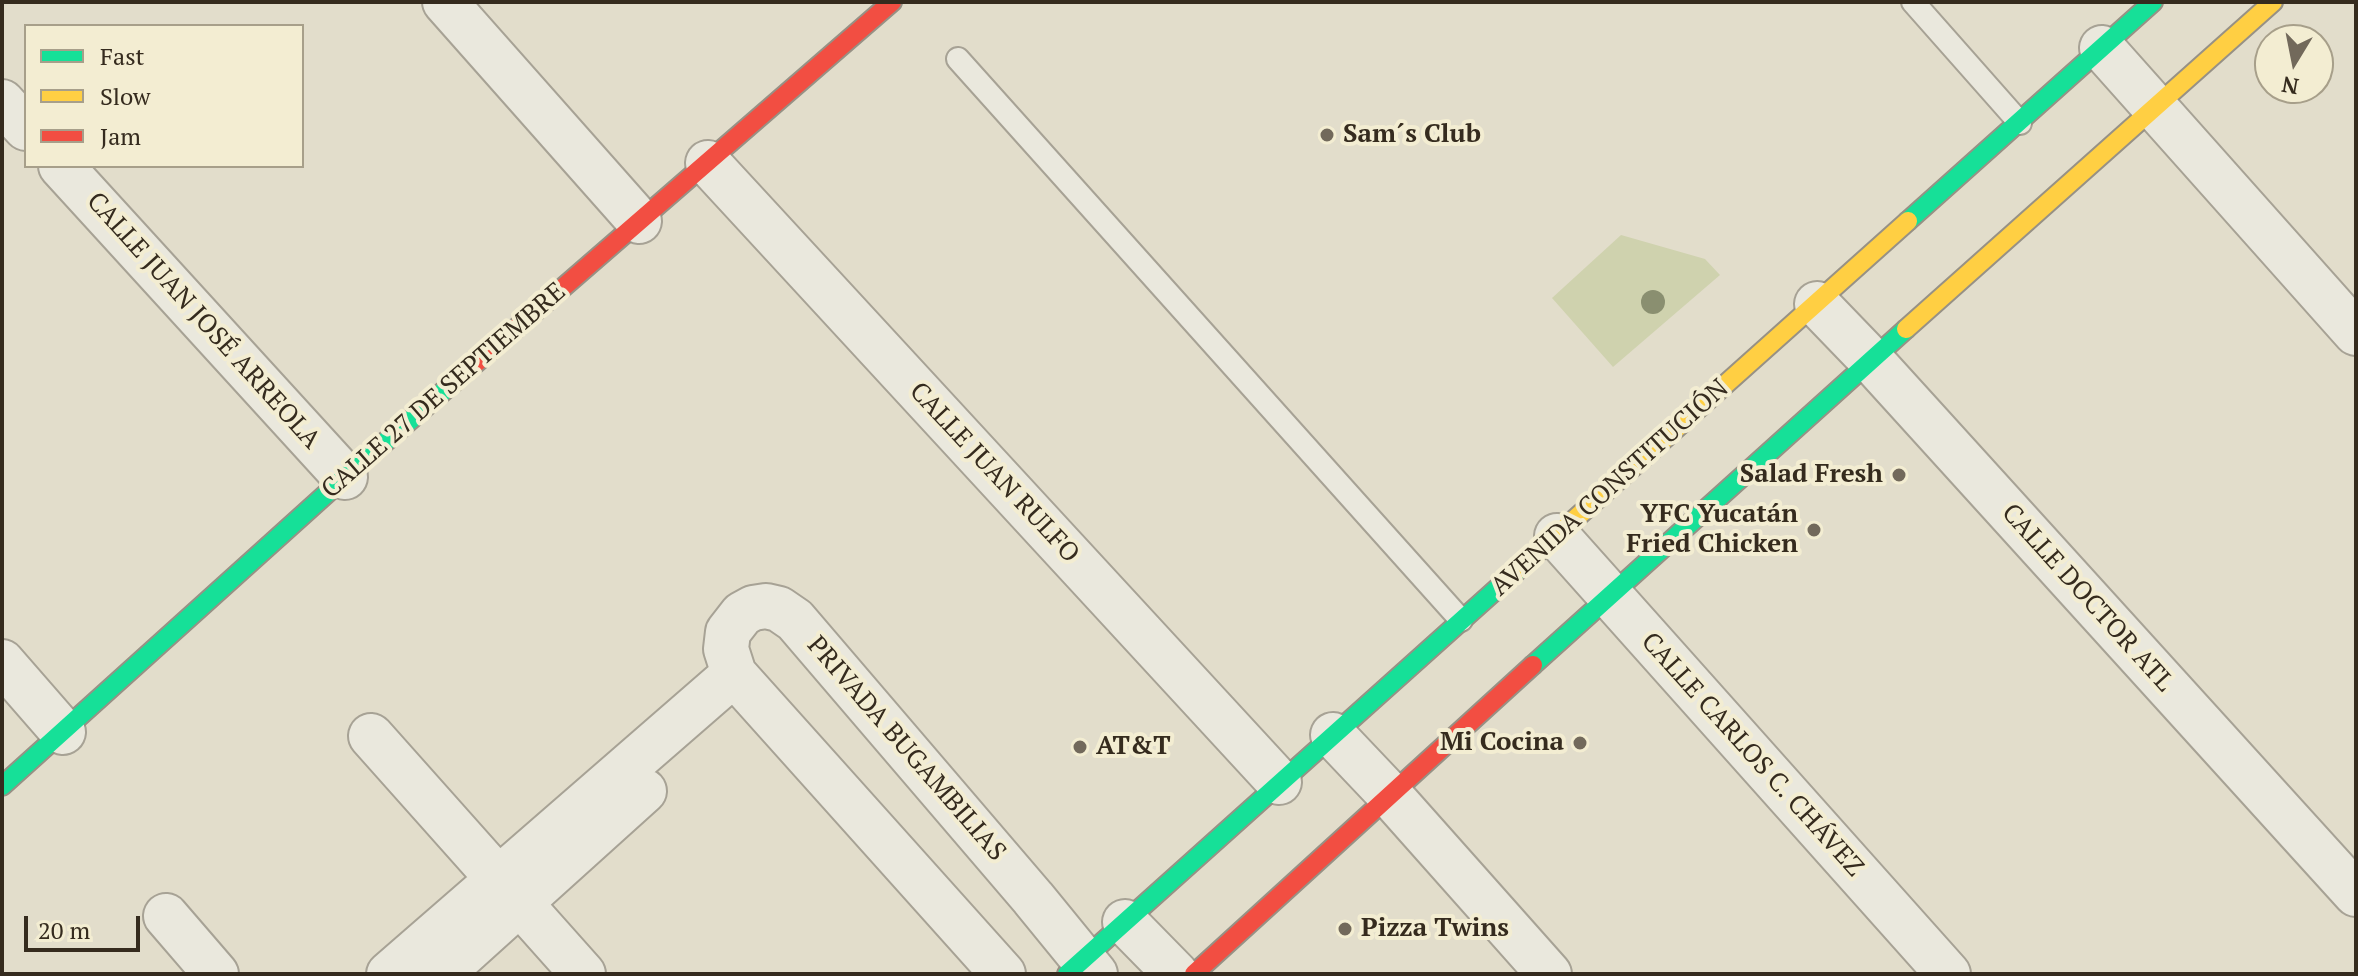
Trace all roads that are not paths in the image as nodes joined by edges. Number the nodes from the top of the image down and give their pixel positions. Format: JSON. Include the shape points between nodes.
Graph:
{"nodes":[{"id":1,"x":445,"y":2,"type":"edge"},
{"id":2,"x":892,"y":2,"type":"edge"},
{"id":3,"x":1913,"y":2,"type":"edge"},
{"id":4,"x":2153,"y":2,"type":"edge"},
{"id":5,"x":2273,"y":2,"type":"edge"},
{"id":6,"x":2102,"y":48,"type":"junction"},
{"id":7,"x":958,"y":59,"type":"dead end"},
{"id":8,"x":2,"y":102,"type":"edge"},
{"id":9,"x":2154,"y":106,"type":"junction"},
{"id":10,"x":2020,"y":123,"type":"junction"},
{"id":11,"x":24,"y":126,"type":"edge"},
{"id":12,"x":708,"y":163,"type":"junction"},
{"id":13,"x":63,"y":168,"type":"edge"},
{"id":14,"x":639,"y":221,"type":"junction"},
{"id":15,"x":1817,"y":304,"type":"junction"},
{"id":16,"x":2356,"y":333,"type":"edge"},
{"id":17,"x":1871,"y":360,"type":"junction"},
{"id":18,"x":345,"y":477,"type":"junction"},
{"id":19,"x":1557,"y":536,"type":"junction"},
{"id":20,"x":1609,"y":596,"type":"junction"},
{"id":21,"x":1461,"y":620,"type":"junction"},
{"id":22,"x":2,"y":662,"type":"edge"},
{"id":23,"x":743,"y":685,"type":"junction"},
{"id":24,"x":63,"y":732,"type":"junction"},
{"id":25,"x":1333,"y":735,"type":"junction"},
{"id":26,"x":371,"y":736,"type":"dead end"},
{"id":27,"x":1279,"y":782,"type":"junction"},
{"id":28,"x":2,"y":786,"type":"edge"},
{"id":29,"x":1389,"y":794,"type":"junction"},
{"id":30,"x":509,"y":891,"type":"junction"},
{"id":31,"x":2356,"y":894,"type":"edge"},
{"id":32,"x":166,"y":916,"type":"dead end"},
{"id":33,"x":1125,"y":922,"type":"junction"},
{"id":34,"x":1082,"y":969,"type":"edge"},
{"id":35,"x":216,"y":974,"type":"edge"},
{"id":36,"x":389,"y":974,"type":"edge"},
{"id":37,"x":441,"y":974,"type":"edge"},
{"id":38,"x":583,"y":974,"type":"edge"},
{"id":39,"x":1003,"y":974,"type":"edge"},
{"id":40,"x":1176,"y":974,"type":"edge"},
{"id":41,"x":1194,"y":974,"type":"edge"},
{"id":42,"x":1549,"y":974,"type":"edge"},
{"id":43,"x":1948,"y":974,"type":"edge"}],
"edges":[{"from":1,"to":14,"type":"street"},
{"from":2,"to":12,"type":"street","name":"CALLE 27 DE SEPTIEMBRE"},
{"from":3,"to":10,"type":"lane"},
{"from":4,"to":6,"type":"street","name":"AVENIDA CONSTITUCIÓN"},
{"from":5,"to":9,"type":"street"},
{"from":6,"to":9,"type":"street"},
{"from":6,"to":10,"type":"street","name":"AVENIDA CONSTITUCIÓN"},
{"from":7,"to":21,"type":"lane"},
{"from":8,"to":11,"type":"street"},
{"from":9,"to":16,"type":"street"},
{"from":9,"to":17,"type":"street"},
{"from":10,"to":15,"type":"street","name":"AVENIDA CONSTITUCIÓN"},
{"from":12,"to":14,"type":"street","name":"CALLE 27 DE SEPTIEMBRE"},
{"from":12,"to":27,"type":"street","name":"CALLE JUAN RULFO"},
{"from":13,"to":18,"type":"street","name":"CALLE JUAN JOSÉ ARREOLA"},
{"from":14,"to":18,"type":"street","name":"CALLE 27 DE SEPTIEMBRE"},
{"from":15,"to":17,"type":"street","name":"CALLE DOCTOR ATL"},
{"from":15,"to":19,"type":"street","name":"AVENIDA CONSTITUCIÓN"},
{"from":17,"to":20,"type":"street"},
{"from":17,"to":31,"type":"street","name":"CALLE DOCTOR ATL"},
{"from":18,"to":24,"type":"street","name":"CALLE 27 DE SEPTIEMBRE"},
{"from":19,"to":20,"type":"street","name":"CALLE CARLOS C. CHÁVEZ"},
{"from":19,"to":21,"type":"street","name":"AVENIDA CONSTITUCIÓN"},
{"from":20,"to":29,"type":"street"},
{"from":20,"to":43,"type":"street","name":"CALLE CARLOS C. CHÁVEZ"},
{"from":21,"to":25,"type":"street","name":"AVENIDA CONSTITUCIÓN"},
{"from":22,"to":24,"type":"street"},
{"from":23,"to":30,"type":"street"},
{"from":23,"to":34,"type":"street","name":"PRIVADA BUGAMBILIAS","via":[[726,649],[728,632],[753,608],[779,609],[795,620]]},
{"from":23,"to":39,"type":"street"},
{"from":24,"to":28,"type":"street","name":"CALLE 27 DE SEPTIEMBRE"},
{"from":25,"to":27,"type":"street","name":"AVENIDA CONSTITUCIÓN"},
{"from":25,"to":29,"type":"street"},
{"from":26,"to":30,"type":"street"},
{"from":27,"to":33,"type":"street","name":"AVENIDA CONSTITUCIÓN"},
{"from":29,"to":41,"type":"street"},
{"from":29,"to":42,"type":"street"},
{"from":30,"to":36,"type":"street"},
{"from":30,"to":37,"type":"street"},
{"from":30,"to":38,"type":"street"},
{"from":32,"to":35,"type":"street"},
{"from":33,"to":34,"type":"street","name":"AVENIDA CONSTITUCIÓN"},
{"from":33,"to":40,"type":"street"}]}
